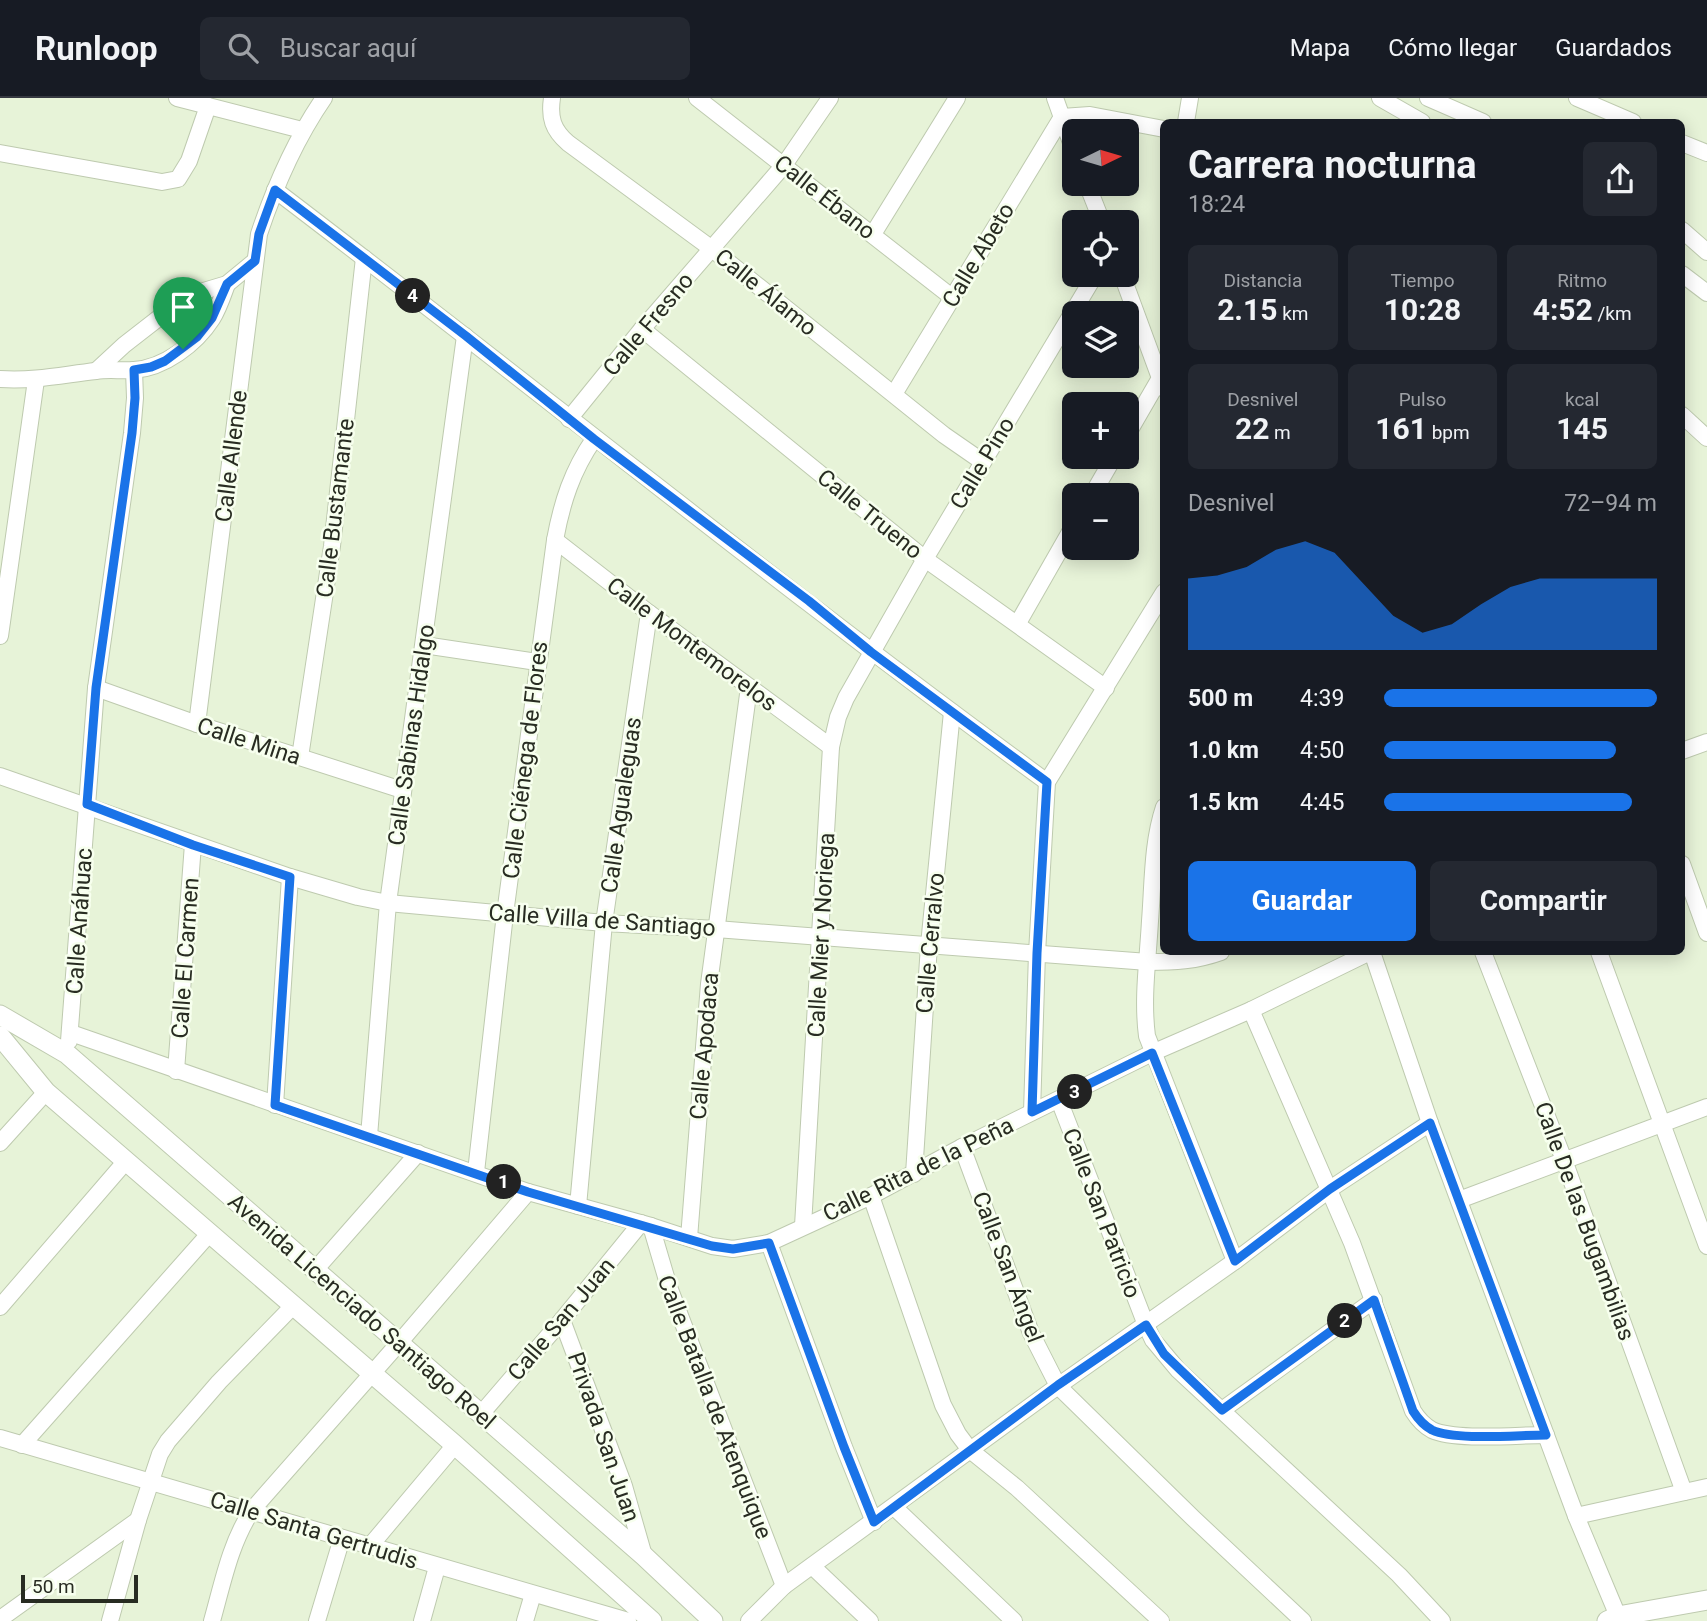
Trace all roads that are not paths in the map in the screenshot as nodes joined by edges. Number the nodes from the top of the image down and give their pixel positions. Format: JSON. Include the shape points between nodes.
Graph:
{"nodes":[{"id":1,"x":177,"y":98,"type":"edge"},
{"id":2,"x":324,"y":98,"type":"edge"},
{"id":3,"x":552,"y":98,"type":"edge"},
{"id":4,"x":830,"y":98,"type":"edge"},
{"id":5,"x":957,"y":98,"type":"edge"},
{"id":6,"x":1055,"y":98,"type":"edge"},
{"id":7,"x":1191,"y":98,"type":"edge"},
{"id":8,"x":1380,"y":98,"type":"edge"},
{"id":9,"x":1428,"y":98,"type":"edge"},
{"id":10,"x":1577,"y":98,"type":"edge"},
{"id":11,"x":701,"y":99,"type":"edge"},
{"id":12,"x":208,"y":106,"type":"junction"},
{"id":13,"x":243,"y":106,"type":"edge"},
{"id":14,"x":1062,"y":117,"type":"junction"},
{"id":15,"x":1187,"y":119,"type":"edge"},
{"id":16,"x":1417,"y":119,"type":"edge"},
{"id":17,"x":1476,"y":119,"type":"edge"},
{"id":18,"x":1626,"y":119,"type":"edge"},
{"id":19,"x":1160,"y":128,"type":"edge"},
{"id":20,"x":302,"y":130,"type":"junction"},
{"id":21,"x":1685,"y":143,"type":"edge"},
{"id":22,"x":0,"y":153,"type":"edge"},
{"id":23,"x":1707,"y":153,"type":"edge"},
{"id":24,"x":784,"y":165,"type":"junction"},
{"id":25,"x":275,"y":190,"type":"junction"},
{"id":26,"x":1685,"y":233,"type":"edge"},
{"id":27,"x":873,"y":234,"type":"junction"},
{"id":28,"x":712,"y":249,"type":"junction"},
{"id":29,"x":1707,"y":252,"type":"edge"},
{"id":30,"x":364,"y":258,"type":"junction"},
{"id":31,"x":255,"y":261,"type":"junction"},
{"id":32,"x":1685,"y":276,"type":"edge"},
{"id":33,"x":227,"y":284,"type":"junction"},
{"id":34,"x":1088,"y":287,"type":"edge"},
{"id":35,"x":1126,"y":287,"type":"edge"},
{"id":36,"x":1707,"y":293,"type":"edge"},
{"id":37,"x":953,"y":298,"type":"junction"},
{"id":38,"x":642,"y":329,"type":"junction"},
{"id":39,"x":466,"y":336,"type":"junction"},
{"id":40,"x":97,"y":370,"type":"junction"},
{"id":41,"x":134,"y":370,"type":"junction"},
{"id":42,"x":0,"y":379,"type":"edge"},
{"id":43,"x":1160,"y":379,"type":"edge"},
{"id":44,"x":36,"y":380,"type":"junction"},
{"id":45,"x":1160,"y":387,"type":"edge"},
{"id":46,"x":894,"y":394,"type":"junction"},
{"id":47,"x":1139,"y":418,"type":"edge"},
{"id":48,"x":1685,"y":418,"type":"edge"},
{"id":49,"x":569,"y":419,"type":"junction"},
{"id":50,"x":1707,"y":438,"type":"edge"},
{"id":51,"x":594,"y":439,"type":"junction"},
{"id":52,"x":983,"y":462,"type":"junction"},
{"id":53,"x":555,"y":540,"type":"junction"},
{"id":54,"x":1062,"y":546,"type":"edge"},
{"id":55,"x":925,"y":559,"type":"junction"},
{"id":56,"x":1160,"y":600,"type":"edge"},
{"id":57,"x":649,"y":613,"type":"junction"},
{"id":58,"x":1018,"y":623,"type":"junction"},
{"id":59,"x":0,"y":636,"type":"edge"},
{"id":60,"x":424,"y":645,"type":"junction"},
{"id":61,"x":871,"y":652,"type":"junction"},
{"id":62,"x":537,"y":662,"type":"junction"},
{"id":63,"x":749,"y":687,"type":"junction"},
{"id":64,"x":96,"y":688,"type":"junction"},
{"id":65,"x":1106,"y":688,"type":"junction"},
{"id":66,"x":952,"y":712,"type":"junction"},
{"id":67,"x":197,"y":724,"type":"junction"},
{"id":68,"x":1707,"y":741,"type":"edge"},
{"id":69,"x":831,"y":747,"type":"junction"},
{"id":70,"x":1685,"y":750,"type":"edge"},
{"id":71,"x":300,"y":757,"type":"junction"},
{"id":72,"x":0,"y":776,"type":"edge"},
{"id":73,"x":1047,"y":782,"type":"junction"},
{"id":74,"x":402,"y":790,"type":"junction"},
{"id":75,"x":87,"y":804,"type":"junction"},
{"id":76,"x":1160,"y":824,"type":"edge"},
{"id":77,"x":193,"y":845,"type":"junction"},
{"id":78,"x":1685,"y":872,"type":"edge"},
{"id":79,"x":290,"y":877,"type":"junction"},
{"id":80,"x":388,"y":903,"type":"junction"},
{"id":81,"x":505,"y":914,"type":"junction"},
{"id":82,"x":604,"y":923,"type":"junction"},
{"id":83,"x":716,"y":929,"type":"junction"},
{"id":84,"x":1707,"y":933,"type":"edge"},
{"id":85,"x":821,"y":937,"type":"junction"},
{"id":86,"x":929,"y":945,"type":"junction"},
{"id":87,"x":1037,"y":953,"type":"junction"},
{"id":88,"x":1213,"y":955,"type":"edge"},
{"id":89,"x":1365,"y":955,"type":"edge"},
{"id":90,"x":1372,"y":955,"type":"edge"},
{"id":91,"x":1484,"y":955,"type":"edge"},
{"id":92,"x":1600,"y":955,"type":"edge"},
{"id":93,"x":1147,"y":962,"type":"junction"},
{"id":94,"x":1251,"y":1010,"type":"junction"},
{"id":95,"x":0,"y":1015,"type":"edge"},
{"id":96,"x":71,"y":1033,"type":"junction"},
{"id":97,"x":0,"y":1036,"type":"edge"},
{"id":98,"x":1152,"y":1053,"type":"junction"},
{"id":99,"x":67,"y":1054,"type":"junction"},
{"id":100,"x":176,"y":1071,"type":"junction"},
{"id":101,"x":46,"y":1092,"type":"junction"},
{"id":102,"x":1059,"y":1100,"type":"junction"},
{"id":103,"x":275,"y":1105,"type":"junction"},
{"id":104,"x":1707,"y":1107,"type":"edge"},
{"id":105,"x":1032,"y":1112,"type":"junction"},
{"id":106,"x":1430,"y":1123,"type":"junction"},
{"id":107,"x":1662,"y":1125,"type":"junction"},
{"id":108,"x":369,"y":1136,"type":"junction"},
{"id":109,"x":0,"y":1143,"type":"edge"},
{"id":110,"x":962,"y":1147,"type":"junction"},
{"id":111,"x":418,"y":1153,"type":"junction"},
{"id":112,"x":1564,"y":1160,"type":"junction"},
{"id":113,"x":126,"y":1161,"type":"junction"},
{"id":114,"x":475,"y":1172,"type":"junction"},
{"id":115,"x":914,"y":1174,"type":"junction"},
{"id":116,"x":1330,"y":1189,"type":"junction"},
{"id":117,"x":528,"y":1192,"type":"junction"},
{"id":118,"x":871,"y":1196,"type":"junction"},
{"id":119,"x":1459,"y":1200,"type":"junction"},
{"id":120,"x":578,"y":1206,"type":"junction"},
{"id":121,"x":646,"y":1225,"type":"junction"},
{"id":122,"x":803,"y":1226,"type":"junction"},
{"id":123,"x":209,"y":1234,"type":"junction"},
{"id":124,"x":689,"y":1238,"type":"junction"},
{"id":125,"x":769,"y":1243,"type":"junction"},
{"id":126,"x":1707,"y":1245,"type":"edge"},
{"id":127,"x":1235,"y":1261,"type":"junction"},
{"id":128,"x":315,"y":1270,"type":"junction"},
{"id":129,"x":1374,"y":1300,"type":"junction"},
{"id":130,"x":293,"y":1306,"type":"junction"},
{"id":131,"x":0,"y":1307,"type":"edge"},
{"id":132,"x":562,"y":1320,"type":"junction"},
{"id":133,"x":1146,"y":1325,"type":"junction"},
{"id":134,"x":399,"y":1343,"type":"junction"},
{"id":135,"x":371,"y":1373,"type":"junction"},
{"id":136,"x":1058,"y":1385,"type":"junction"},
{"id":137,"x":1222,"y":1410,"type":"junction"},
{"id":138,"x":481,"y":1414,"type":"junction"},
{"id":139,"x":1546,"y":1435,"type":"junction"},
{"id":140,"x":0,"y":1438,"type":"edge"},
{"id":141,"x":22,"y":1445,"type":"junction"},
{"id":142,"x":456,"y":1445,"type":"junction"},
{"id":143,"x":970,"y":1450,"type":"junction"},
{"id":144,"x":150,"y":1482,"type":"junction"},
{"id":145,"x":1707,"y":1487,"type":"edge"},
{"id":146,"x":1684,"y":1492,"type":"junction"},
{"id":147,"x":894,"y":1507,"type":"junction"},
{"id":148,"x":252,"y":1510,"type":"junction"},
{"id":149,"x":1576,"y":1516,"type":"junction"},
{"id":150,"x":138,"y":1520,"type":"junction"},
{"id":151,"x":874,"y":1522,"type":"junction"},
{"id":152,"x":342,"y":1538,"type":"junction"},
{"id":153,"x":369,"y":1546,"type":"junction"},
{"id":154,"x":644,"y":1556,"type":"junction"},
{"id":155,"x":812,"y":1566,"type":"junction"},
{"id":156,"x":437,"y":1567,"type":"junction"},
{"id":157,"x":785,"y":1586,"type":"junction"},
{"id":158,"x":533,"y":1594,"type":"junction"},
{"id":159,"x":1707,"y":1601,"type":"edge"},
{"id":160,"x":1,"y":1619,"type":"edge"},
{"id":161,"x":1615,"y":1619,"type":"edge"},
{"id":162,"x":110,"y":1621,"type":"edge"},
{"id":163,"x":212,"y":1621,"type":"edge"},
{"id":164,"x":317,"y":1621,"type":"edge"},
{"id":165,"x":422,"y":1621,"type":"edge"},
{"id":166,"x":525,"y":1621,"type":"edge"},
{"id":167,"x":626,"y":1621,"type":"edge"},
{"id":168,"x":652,"y":1621,"type":"edge"},
{"id":169,"x":713,"y":1621,"type":"edge"},
{"id":170,"x":749,"y":1621,"type":"edge"},
{"id":171,"x":870,"y":1621,"type":"edge"},
{"id":172,"x":1014,"y":1621,"type":"edge"},
{"id":173,"x":1161,"y":1621,"type":"edge"},
{"id":174,"x":1303,"y":1621,"type":"edge"},
{"id":175,"x":1442,"y":1621,"type":"edge"}],
"edges":[{"from":1,"to":12,"type":"street"},
{"from":2,"to":20,"type":"street","name":"Calle Allende"},
{"from":3,"to":28,"type":"street","name":"Calle Álamo","via":[[551,122],[558,134]]},
{"from":4,"to":24,"type":"street","name":"Calle Fresno"},
{"from":5,"to":27,"type":"street"},
{"from":6,"to":14,"type":"street"},
{"from":7,"to":15,"type":"street"},
{"from":8,"to":16,"type":"street"},
{"from":9,"to":17,"type":"street"},
{"from":10,"to":18,"type":"street"},
{"from":11,"to":24,"type":"street","name":"Calle Ébano"},
{"from":12,"to":13,"type":"street"},
{"from":12,"to":22,"type":"street","via":[[189,161],[178,179],[170,181]]},
{"from":13,"to":20,"type":"street"},
{"from":14,"to":19,"type":"street","via":[[1090,115]]},
{"from":14,"to":37,"type":"street","name":"Calle Abeto"},
{"from":20,"to":25,"type":"street","name":"Calle Allende"},
{"from":21,"to":23,"type":"street"},
{"from":24,"to":27,"type":"street","name":"Calle Ébano"},
{"from":24,"to":28,"type":"street","name":"Calle Fresno"},
{"from":25,"to":30,"type":"street"},
{"from":25,"to":31,"type":"street","name":"Calle Allende"},
{"from":26,"to":29,"type":"street"},
{"from":27,"to":37,"type":"street","name":"Calle Ébano"},
{"from":28,"to":38,"type":"street","name":"Calle Fresno"},
{"from":28,"to":46,"type":"street","name":"Calle Álamo"},
{"from":30,"to":39,"type":"street"},
{"from":30,"to":71,"type":"street","name":"Calle Bustamante","via":[[332,546]]},
{"from":31,"to":33,"type":"street"},
{"from":31,"to":67,"type":"street","name":"Calle Allende"},
{"from":32,"to":36,"type":"street"},
{"from":33,"to":40,"type":"street","via":[[178,303]]},
{"from":33,"to":41,"type":"street","via":[[212,318],[197,337],[165,361]]},
{"from":34,"to":52,"type":"street","name":"Calle Pino"},
{"from":35,"to":43,"type":"street"},
{"from":37,"to":46,"type":"street","name":"Calle Abeto"},
{"from":38,"to":49,"type":"street","name":"Calle Fresno"},
{"from":38,"to":55,"type":"street","name":"Calle Trueno"},
{"from":39,"to":49,"type":"street"},
{"from":39,"to":60,"type":"street","name":"Calle Sabinas Hidalgo"},
{"from":40,"to":41,"type":"street"},
{"from":40,"to":44,"type":"street"},
{"from":41,"to":64,"type":"street","name":"Calle Anáhuac","via":[[132,433]]},
{"from":42,"to":44,"type":"street"},
{"from":44,"to":59,"type":"street"},
{"from":45,"to":47,"type":"street"},
{"from":46,"to":52,"type":"street","name":"Calle Álamo"},
{"from":48,"to":50,"type":"street"},
{"from":49,"to":51,"type":"street"},
{"from":51,"to":53,"type":"street","name":"Calle Ciénega de Flores","via":[[563,501]]},
{"from":51,"to":61,"type":"street"},
{"from":52,"to":55,"type":"street","name":"Calle Pino"},
{"from":53,"to":57,"type":"street","name":"Calle Montemorelos"},
{"from":53,"to":62,"type":"street","name":"Calle Ciénega de Flores"},
{"from":54,"to":58,"type":"street"},
{"from":55,"to":58,"type":"street","name":"Calle Trueno"},
{"from":55,"to":61,"type":"street","name":"Calle Pino"},
{"from":56,"to":65,"type":"street"},
{"from":57,"to":63,"type":"street","name":"Calle Montemorelos"},
{"from":57,"to":82,"type":"street","name":"Calle Agualeguas"},
{"from":58,"to":65,"type":"street","name":"Calle Trueno"},
{"from":60,"to":62,"type":"street"},
{"from":60,"to":74,"type":"street","name":"Calle Sabinas Hidalgo"},
{"from":61,"to":66,"type":"street"},
{"from":61,"to":69,"type":"street","name":"Calle Mier y Noriega","via":[[838,717]]},
{"from":62,"to":81,"type":"street","name":"Calle Ciénega de Flores"},
{"from":63,"to":69,"type":"street","name":"Calle Montemorelos"},
{"from":63,"to":83,"type":"street","name":"Calle Apodaca"},
{"from":64,"to":67,"type":"street","name":"Calle Mina"},
{"from":64,"to":75,"type":"street","name":"Calle Anáhuac"},
{"from":65,"to":73,"type":"street"},
{"from":66,"to":73,"type":"street"},
{"from":66,"to":86,"type":"street","name":"Calle Cerralvo"},
{"from":67,"to":71,"type":"street","name":"Calle Mina"},
{"from":68,"to":70,"type":"street"},
{"from":69,"to":85,"type":"street","name":"Calle Mier y Noriega"},
{"from":71,"to":74,"type":"street","name":"Calle Mina"},
{"from":72,"to":75,"type":"street","name":"Calle Villa de Santiago"},
{"from":73,"to":87,"type":"street"},
{"from":74,"to":80,"type":"street","name":"Calle Sabinas Hidalgo"},
{"from":75,"to":77,"type":"street","name":"Calle Villa de Santiago"},
{"from":75,"to":96,"type":"street","name":"Calle Anáhuac"},
{"from":76,"to":93,"type":"street"},
{"from":77,"to":79,"type":"street","name":"Calle Villa de Santiago"},
{"from":77,"to":100,"type":"street","name":"Calle El Carmen"},
{"from":78,"to":84,"type":"street"},
{"from":79,"to":80,"type":"street","name":"Calle Villa de Santiago"},
{"from":79,"to":103,"type":"street"},
{"from":80,"to":81,"type":"street","name":"Calle Villa de Santiago"},
{"from":80,"to":108,"type":"street","name":"Calle Sabinas Hidalgo"},
{"from":81,"to":82,"type":"street","name":"Calle Villa de Santiago"},
{"from":81,"to":114,"type":"street","name":"Calle Ciénega de Flores"},
{"from":82,"to":83,"type":"street","name":"Calle Villa de Santiago"},
{"from":82,"to":120,"type":"street","name":"Calle Agualeguas"},
{"from":83,"to":85,"type":"street","name":"Calle Villa de Santiago"},
{"from":83,"to":124,"type":"street","name":"Calle Apodaca"},
{"from":85,"to":86,"type":"street","name":"Calle Villa de Santiago"},
{"from":85,"to":122,"type":"street","name":"Calle Mier y Noriega"},
{"from":86,"to":87,"type":"street","name":"Calle Villa de Santiago"},
{"from":86,"to":115,"type":"street","name":"Calle Cerralvo"},
{"from":87,"to":93,"type":"street","name":"Calle Villa de Santiago"},
{"from":87,"to":105,"type":"street"},
{"from":88,"to":93,"type":"street","name":"Calle Villa de Santiago","via":[[1182,962]]},
{"from":89,"to":94,"type":"street","name":"Calle Rita de la Peña"},
{"from":90,"to":106,"type":"street"},
{"from":91,"to":112,"type":"street","name":"Calle De las Bugambilias"},
{"from":92,"to":107,"type":"street"},
{"from":93,"to":98,"type":"street","via":[[1145,1018]]},
{"from":94,"to":98,"type":"street","name":"Calle Rita de la Peña"},
{"from":94,"to":116,"type":"street"},
{"from":95,"to":99,"type":"street","name":"Avenida Licenciado Santiago Roel"},
{"from":96,"to":99,"type":"street","name":"Calle Anáhuac"},
{"from":96,"to":100,"type":"street","name":"Calle Rita de la Peña"},
{"from":97,"to":101,"type":"street","name":"Avenida Licenciado Santiago Roel"},
{"from":98,"to":102,"type":"street","name":"Calle Rita de la Peña"},
{"from":98,"to":127,"type":"street"},
{"from":99,"to":128,"type":"street","name":"Avenida Licenciado Santiago Roel"},
{"from":100,"to":103,"type":"street","name":"Calle Rita de la Peña"},
{"from":101,"to":109,"type":"street"},
{"from":101,"to":113,"type":"street","name":"Avenida Licenciado Santiago Roel"},
{"from":102,"to":105,"type":"street","name":"Calle Rita de la Peña"},
{"from":102,"to":133,"type":"street","name":"Calle San Patricio"},
{"from":103,"to":108,"type":"street","name":"Calle Rita de la Peña"},
{"from":104,"to":107,"type":"street"},
{"from":105,"to":110,"type":"street","name":"Calle Rita de la Peña"},
{"from":106,"to":116,"type":"street"},
{"from":106,"to":119,"type":"street"},
{"from":107,"to":112,"type":"street"},
{"from":107,"to":126,"type":"street"},
{"from":108,"to":111,"type":"street","name":"Calle Rita de la Peña"},
{"from":110,"to":115,"type":"street","name":"Calle Rita de la Peña"},
{"from":110,"to":136,"type":"street","name":"Calle San Ángel","via":[[1031,1333]]},
{"from":111,"to":114,"type":"street","name":"Calle Rita de la Peña"},
{"from":111,"to":128,"type":"street"},
{"from":112,"to":119,"type":"street"},
{"from":112,"to":146,"type":"street","name":"Calle De las Bugambilias"},
{"from":113,"to":123,"type":"street","name":"Avenida Licenciado Santiago Roel"},
{"from":113,"to":131,"type":"street"},
{"from":114,"to":117,"type":"street","name":"Calle Rita de la Peña"},
{"from":115,"to":118,"type":"street","name":"Calle Rita de la Peña"},
{"from":116,"to":127,"type":"street"},
{"from":116,"to":129,"type":"street"},
{"from":117,"to":120,"type":"street","name":"Calle Rita de la Peña"},
{"from":117,"to":134,"type":"street"},
{"from":118,"to":122,"type":"street","name":"Calle Rita de la Peña"},
{"from":118,"to":143,"type":"street","via":[[943,1405]]},
{"from":119,"to":139,"type":"street"},
{"from":120,"to":121,"type":"street","name":"Calle Rita de la Peña"},
{"from":121,"to":124,"type":"street","name":"Calle Rita de la Peña"},
{"from":121,"to":132,"type":"street","name":"Calle San Juan"},
{"from":121,"to":157,"type":"street","name":"Calle Batalla de Atenquique"},
{"from":122,"to":125,"type":"street","name":"Calle Rita de la Peña"},
{"from":123,"to":130,"type":"street","name":"Avenida Licenciado Santiago Roel"},
{"from":123,"to":141,"type":"street"},
{"from":124,"to":125,"type":"street","name":"Calle Rita de la Peña","via":[[733,1249]]},
{"from":125,"to":151,"type":"street"},
{"from":127,"to":133,"type":"street"},
{"from":128,"to":134,"type":"street","name":"Avenida Licenciado Santiago Roel"},
{"from":129,"to":137,"type":"street"},
{"from":129,"to":139,"type":"street","via":[[1421,1424],[1453,1435]]},
{"from":130,"to":135,"type":"street","name":"Avenida Licenciado Santiago Roel"},
{"from":130,"to":144,"type":"street","via":[[168,1441]]},
{"from":132,"to":138,"type":"street","name":"Calle San Juan"},
{"from":132,"to":154,"type":"street","name":"Privada San Juan","via":[[624,1486]]},
{"from":133,"to":136,"type":"street"},
{"from":133,"to":137,"type":"street","name":"Calle San Patricio","via":[[1164,1354]]},
{"from":134,"to":135,"type":"street"},
{"from":134,"to":138,"type":"street","name":"Avenida Licenciado Santiago Roel"},
{"from":135,"to":142,"type":"street","name":"Avenida Licenciado Santiago Roel"},
{"from":135,"to":148,"type":"street"},
{"from":136,"to":143,"type":"street"},
{"from":136,"to":174,"type":"street","name":"Calle San Ángel"},
{"from":137,"to":175,"type":"street","name":"Calle San Patricio"},
{"from":138,"to":154,"type":"street","name":"Avenida Licenciado Santiago Roel"},
{"from":139,"to":149,"type":"street"},
{"from":140,"to":141,"type":"street","name":"Calle Santa Gertrudis"},
{"from":141,"to":144,"type":"street","name":"Calle Santa Gertrudis"},
{"from":142,"to":153,"type":"street"},
{"from":142,"to":168,"type":"street","name":"Avenida Licenciado Santiago Roel"},
{"from":143,"to":147,"type":"street"},
{"from":143,"to":173,"type":"street"},
{"from":144,"to":148,"type":"street","name":"Calle Santa Gertrudis"},
{"from":144,"to":150,"type":"street"},
{"from":145,"to":146,"type":"street"},
{"from":146,"to":149,"type":"street"},
{"from":147,"to":151,"type":"street"},
{"from":147,"to":172,"type":"street"},
{"from":148,"to":152,"type":"street","name":"Calle Santa Gertrudis"},
{"from":148,"to":163,"type":"street","via":[[232,1548]]},
{"from":149,"to":161,"type":"street"},
{"from":150,"to":160,"type":"street"},
{"from":150,"to":162,"type":"street"},
{"from":151,"to":155,"type":"street"},
{"from":152,"to":153,"type":"street","name":"Calle Santa Gertrudis"},
{"from":152,"to":164,"type":"street"},
{"from":153,"to":156,"type":"street","name":"Calle Santa Gertrudis"},
{"from":154,"to":169,"type":"street","name":"Avenida Licenciado Santiago Roel"},
{"from":155,"to":157,"type":"street"},
{"from":155,"to":171,"type":"street"},
{"from":156,"to":158,"type":"street","name":"Calle Santa Gertrudis"},
{"from":156,"to":165,"type":"street"},
{"from":157,"to":170,"type":"street"},
{"from":158,"to":166,"type":"street"},
{"from":158,"to":167,"type":"street","name":"Calle Santa Gertrudis"},
{"from":159,"to":161,"type":"street"}]}
